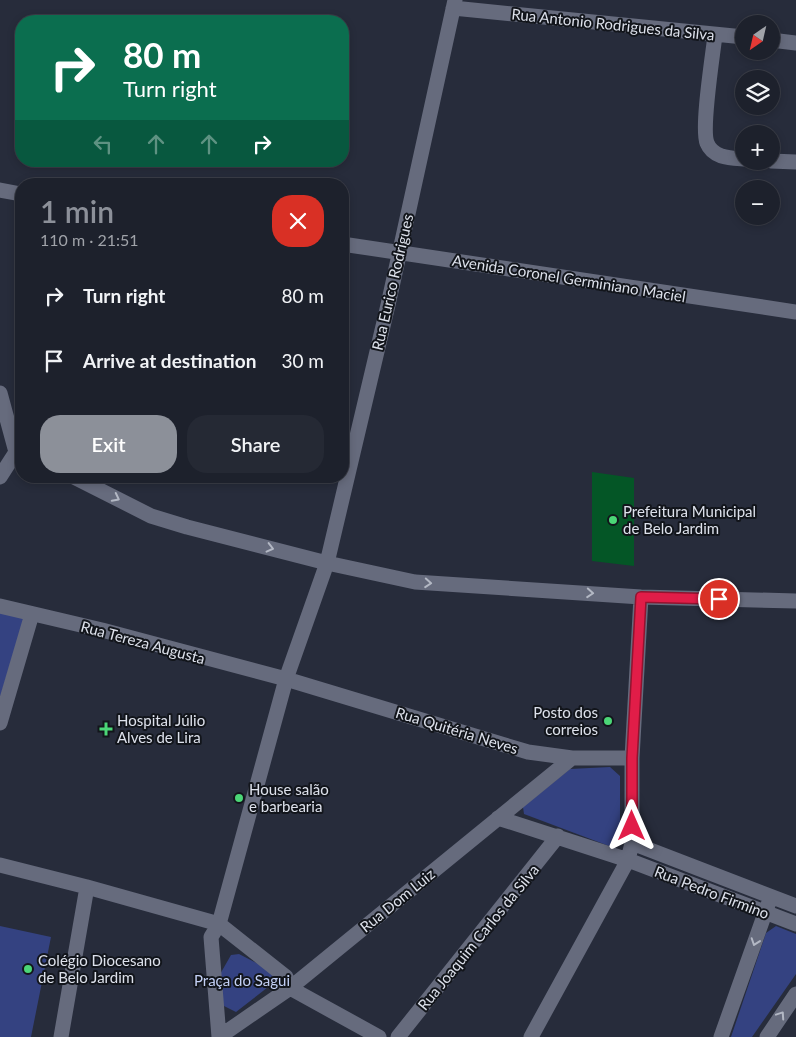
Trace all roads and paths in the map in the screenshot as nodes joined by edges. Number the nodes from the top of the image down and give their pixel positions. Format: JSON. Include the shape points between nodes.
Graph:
{"nodes":[{"id":1,"x":454,"y":4,"type":"edge"},
{"id":2,"x":715,"y":34,"type":"junction"},
{"id":3,"x":735,"y":36,"type":"edge"},
{"id":4,"x":780,"y":41,"type":"edge"},
{"id":5,"x":796,"y":43,"type":"edge"},
{"id":6,"x":735,"y":158,"type":"edge"},
{"id":7,"x":780,"y":161,"type":"edge"},
{"id":8,"x":796,"y":162,"type":"edge"},
{"id":9,"x":0,"y":190,"type":"edge"},
{"id":10,"x":15,"y":193,"type":"edge"},
{"id":11,"x":349,"y":245,"type":"edge"},
{"id":12,"x":399,"y":253,"type":"junction"},
{"id":13,"x":796,"y":312,"type":"edge"},
{"id":14,"x":0,"y":394,"type":"edge"},
{"id":15,"x":15,"y":441,"type":"edge"},
{"id":16,"x":0,"y":444,"type":"edge"},
{"id":17,"x":15,"y":451,"type":"edge"},
{"id":18,"x":15,"y":458,"type":"edge"},
{"id":19,"x":349,"y":468,"type":"edge"},
{"id":20,"x":0,"y":477,"type":"edge"},
{"id":21,"x":86,"y":483,"type":"edge"},
{"id":22,"x":346,"y":483,"type":"edge"},
{"id":23,"x":327,"y":563,"type":"junction"},
{"id":24,"x":641,"y":597,"type":"junction"},
{"id":25,"x":796,"y":601,"type":"edge"},
{"id":26,"x":0,"y":606,"type":"edge"},
{"id":27,"x":32,"y":614,"type":"junction"},
{"id":28,"x":286,"y":679,"type":"junction"},
{"id":29,"x":0,"y":723,"type":"edge"},
{"id":30,"x":572,"y":758,"type":"junction"},
{"id":31,"x":632,"y":758,"type":"junction"},
{"id":32,"x":498,"y":818,"type":"junction"},
{"id":33,"x":558,"y":836,"type":"junction"},
{"id":34,"x":632,"y":844,"type":"junction"},
{"id":35,"x":628,"y":860,"type":"junction"},
{"id":36,"x":0,"y":865,"type":"edge"},
{"id":37,"x":86,"y":887,"type":"junction"},
{"id":38,"x":771,"y":896,"type":"junction"},
{"id":39,"x":796,"y":906,"type":"edge"},
{"id":40,"x":765,"y":912,"type":"junction"},
{"id":41,"x":219,"y":924,"type":"junction"},
{"id":42,"x":796,"y":924,"type":"edge"},
{"id":43,"x":290,"y":988,"type":"junction"},
{"id":44,"x":796,"y":994,"type":"edge"},
{"id":45,"x":61,"y":1037,"type":"edge"},
{"id":46,"x":219,"y":1037,"type":"edge"},
{"id":47,"x":379,"y":1037,"type":"edge"},
{"id":48,"x":398,"y":1037,"type":"edge"},
{"id":49,"x":531,"y":1037,"type":"edge"},
{"id":50,"x":721,"y":1037,"type":"edge"},
{"id":51,"x":767,"y":1037,"type":"edge"}],
"edges":[{"from":1,"to":2,"type":"street","name":"Rua Antonio Rodrigues da Silva"},
{"from":1,"to":12,"type":"street","name":"Rua Eurico Rodrigues"},
{"from":2,"to":3,"type":"street","name":"Rua Antonio Rodrigues da Silva"},
{"from":2,"to":6,"type":"street","via":[[705,126],[707,143],[715,154]]},
{"from":4,"to":5,"type":"street"},
{"from":7,"to":8,"type":"street"},
{"from":9,"to":10,"type":"street"},
{"from":11,"to":12,"type":"street","name":"Avenida Coronel Germiniano Maciel"},
{"from":12,"to":13,"type":"street","name":"Avenida Coronel Germiniano Maciel"},
{"from":12,"to":19,"type":"street","name":"Rua Eurico Rodrigues"},
{"from":14,"to":15,"type":"street"},
{"from":16,"to":17,"type":"street"},
{"from":18,"to":20,"type":"street"},
{"from":21,"to":23,"type":"street","one_way":true,"via":[[151,516]]},
{"from":22,"to":23,"type":"street","name":"Rua Eurico Rodrigues"},
{"from":23,"to":24,"type":"street","one_way":true,"via":[[415,582]]},
{"from":23,"to":28,"type":"street","name":"Rua Eurico Rodrigues"},
{"from":24,"to":25,"type":"street"},
{"from":24,"to":31,"type":"street"},
{"from":26,"to":27,"type":"street","name":"Rua Tereza Augusta"},
{"from":27,"to":28,"type":"street","name":"Rua Tereza Augusta"},
{"from":27,"to":29,"type":"street"},
{"from":28,"to":30,"type":"street","name":"Rua Quitéria Neves","via":[[528,752]]},
{"from":28,"to":41,"type":"street","name":"Rua Eurico Rodrigues"},
{"from":30,"to":31,"type":"street","name":"Rua Quitéria Neves"},
{"from":30,"to":32,"type":"street","name":"Rua Dom Luiz"},
{"from":31,"to":34,"type":"street"},
{"from":32,"to":33,"type":"street","name":"Rua Pedro Firmino"},
{"from":32,"to":43,"type":"street","name":"Rua Dom Luiz"},
{"from":33,"to":35,"type":"street","name":"Rua Pedro Firmino"},
{"from":33,"to":48,"type":"street","name":"Rua Joaquim Carlos da Silva"},
{"from":34,"to":35,"type":"street"},
{"from":34,"to":38,"type":"street","name":"Rua Pedro Firmino"},
{"from":35,"to":40,"type":"street","name":"Rua Pedro Firmino"},
{"from":35,"to":49,"type":"street"},
{"from":36,"to":37,"type":"street"},
{"from":37,"to":41,"type":"street"},
{"from":37,"to":45,"type":"street"},
{"from":38,"to":39,"type":"street","name":"Rua Pedro Firmino"},
{"from":38,"to":40,"type":"street"},
{"from":40,"to":42,"type":"street","name":"Rua Pedro Firmino"},
{"from":40,"to":50,"type":"street","one_way":true},
{"from":41,"to":43,"type":"street","via":[[286,977]]},
{"from":41,"to":46,"type":"street","name":"Rua Eurico Rodrigues","via":[[211,937]]},
{"from":43,"to":46,"type":"street","name":"Rua Dom Luiz"},
{"from":43,"to":47,"type":"street"},
{"from":51,"to":44,"type":"street","one_way":true}]}
